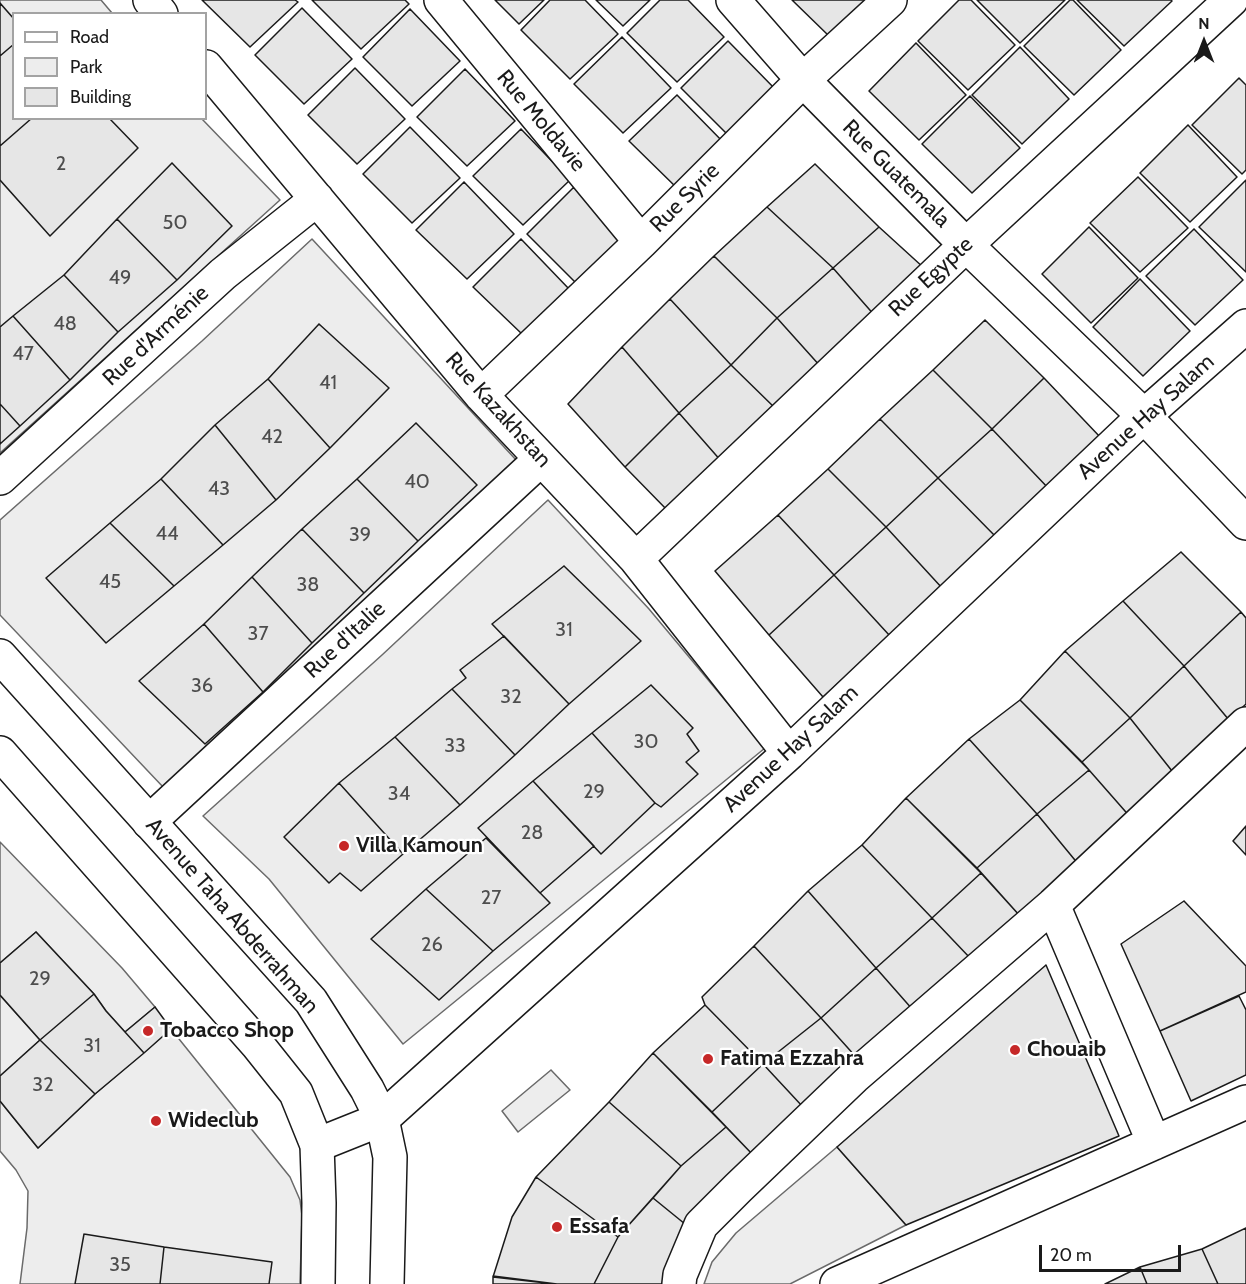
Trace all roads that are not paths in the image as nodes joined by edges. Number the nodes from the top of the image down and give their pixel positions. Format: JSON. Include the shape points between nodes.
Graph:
{"nodes":[{"id":1,"x":150,"y":0,"type":"edge"},
{"id":2,"x":441,"y":0,"type":"edge"},
{"id":3,"x":733,"y":0,"type":"edge"},
{"id":4,"x":890,"y":0,"type":"edge"},
{"id":5,"x":1231,"y":0,"type":"edge"},
{"id":6,"x":159,"y":12,"type":"edge"},
{"id":7,"x":207,"y":67,"type":"edge"},
{"id":8,"x":803,"y":80,"type":"junction"},
{"id":9,"x":317,"y":199,"type":"junction"},
{"id":10,"x":641,"y":242,"type":"junction"},
{"id":11,"x":966,"y":245,"type":"junction"},
{"id":12,"x":1246,"y":326,"type":"edge"},
{"id":13,"x":482,"y":396,"type":"junction"},
{"id":14,"x":1144,"y":416,"type":"junction"},
{"id":15,"x":541,"y":459,"type":"junction"},
{"id":16,"x":0,"y":478,"type":"edge"},
{"id":17,"x":1246,"y":523,"type":"edge"},
{"id":18,"x":636,"y":559,"type":"junction"},
{"id":19,"x":0,"y":656,"type":"edge"},
{"id":20,"x":1246,"y":724,"type":"edge"},
{"id":21,"x":0,"y":753,"type":"edge"},
{"id":22,"x":789,"y":753,"type":"junction"},
{"id":23,"x":149,"y":822,"type":"junction"},
{"id":24,"x":1053,"y":905,"type":"junction"},
{"id":25,"x":1246,"y":1102,"type":"edge"},
{"id":26,"x":382,"y":1119,"type":"junction"},
{"id":27,"x":1154,"y":1143,"type":"junction"},
{"id":28,"x":317,"y":1145,"type":"junction"},
{"id":29,"x":318,"y":1284,"type":"edge"},
{"id":30,"x":387,"y":1284,"type":"edge"},
{"id":31,"x":679,"y":1284,"type":"edge"},
{"id":32,"x":837,"y":1284,"type":"edge"}],
"edges":[{"from":1,"to":6,"type":"street"},
{"from":2,"to":10,"type":"street","name":"Rue Moldavie"},
{"from":3,"to":8,"type":"street","name":"Rue Guatemala"},
{"from":4,"to":8,"type":"street","name":"Rue Syrie"},
{"from":5,"to":11,"type":"street","name":"Rue Egypte"},
{"from":7,"to":9,"type":"street","name":"Rue Kazakhstan"},
{"from":8,"to":10,"type":"street","name":"Rue Syrie"},
{"from":8,"to":11,"type":"street","name":"Rue Guatemala"},
{"from":9,"to":13,"type":"street","name":"Rue Kazakhstan"},
{"from":9,"to":16,"type":"street","name":"Rue d'Arménie","via":[[223,274]]},
{"from":10,"to":13,"type":"street","name":"Rue Syrie"},
{"from":11,"to":14,"type":"street","name":"Rue Guatemala"},
{"from":11,"to":18,"type":"street","name":"Rue Egypte"},
{"from":12,"to":14,"type":"street","name":"Avenue Hay Salam"},
{"from":13,"to":15,"type":"street","name":"Rue Kazakhstan"},
{"from":14,"to":17,"type":"street","name":"Rue Guatemala"},
{"from":14,"to":22,"type":"street","name":"Avenue Hay Salam"},
{"from":15,"to":18,"type":"street","name":"Rue Kazakhstan"},
{"from":15,"to":23,"type":"street","name":"Rue d'Italie"},
{"from":18,"to":22,"type":"street","name":"Rue Kazakhstan"},
{"from":19,"to":23,"type":"street","name":"Avenue Taha Abderrahman"},
{"from":20,"to":24,"type":"street"},
{"from":21,"to":28,"type":"street","via":[[256,1044],[296,1094]]},
{"from":22,"to":26,"type":"street","name":"Avenue Hay Salam"},
{"from":23,"to":26,"type":"street","name":"Avenue Taha Abderrahman","via":[[311,1001]]},
{"from":24,"to":27,"type":"street"},
{"from":24,"to":31,"type":"street","via":[[854,1077],[701,1225]]},
{"from":25,"to":27,"type":"street"},
{"from":26,"to":28,"type":"street","name":"Avenue Hay Salam"},
{"from":26,"to":30,"type":"street","name":"Avenue Taha Abderrahman","via":[[390,1157]]},
{"from":27,"to":32,"type":"street"},
{"from":28,"to":29,"type":"street"}]}
